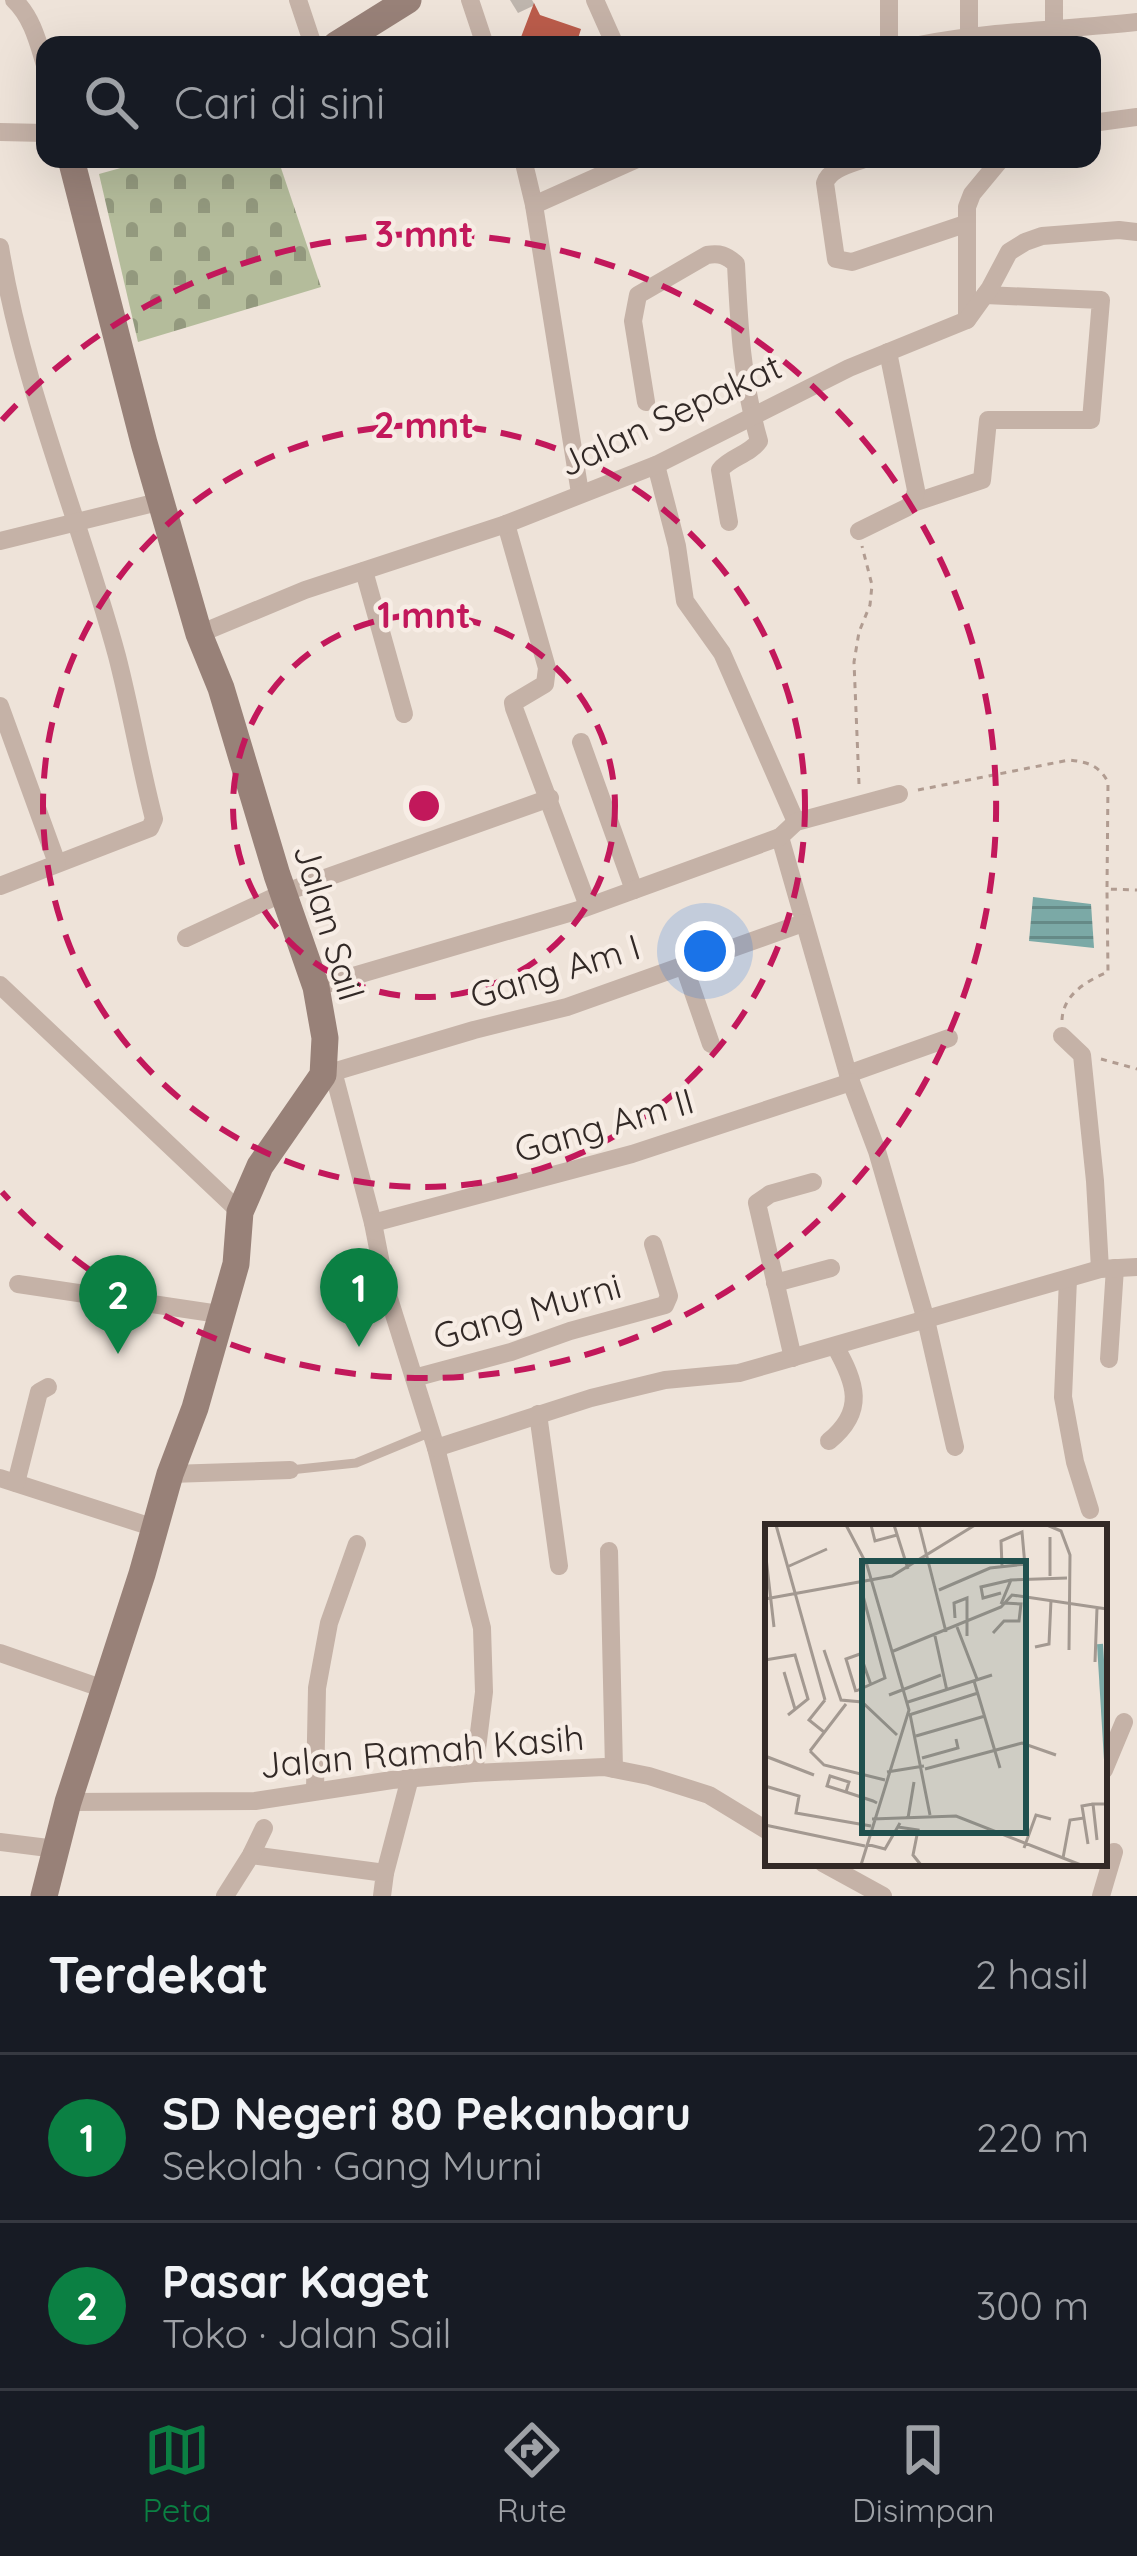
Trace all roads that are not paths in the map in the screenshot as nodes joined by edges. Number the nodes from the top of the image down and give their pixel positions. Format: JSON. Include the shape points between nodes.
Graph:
{"nodes":[{"id":1,"x":14,"y":0,"type":"edge"},
{"id":2,"x":298,"y":0,"type":"edge"},
{"id":3,"x":408,"y":0,"type":"edge"},
{"id":4,"x":470,"y":0,"type":"edge"},
{"id":5,"x":595,"y":0,"type":"edge"},
{"id":6,"x":889,"y":0,"type":"edge"},
{"id":7,"x":969,"y":0,"type":"edge"},
{"id":8,"x":1054,"y":0,"type":"edge"},
{"id":9,"x":1137,"y":22,"type":"edge"},
{"id":10,"x":1054,"y":32,"type":"junction"},
{"id":11,"x":969,"y":35,"type":"junction"},
{"id":12,"x":36,"y":36,"type":"edge"},
{"id":13,"x":310,"y":36,"type":"edge"},
{"id":14,"x":350,"y":36,"type":"edge"},
{"id":15,"x":482,"y":36,"type":"edge"},
{"id":16,"x":611,"y":36,"type":"edge"},
{"id":17,"x":889,"y":36,"type":"edge"},
{"id":18,"x":964,"y":36,"type":"edge"},
{"id":19,"x":1137,"y":117,"type":"edge"},
{"id":20,"x":1101,"y":122,"type":"edge"},
{"id":21,"x":0,"y":131,"type":"edge"},
{"id":22,"x":36,"y":133,"type":"edge"},
{"id":23,"x":73,"y":168,"type":"edge"},
{"id":24,"x":525,"y":168,"type":"edge"},
{"id":25,"x":617,"y":168,"type":"edge"},
{"id":26,"x":843,"y":168,"type":"edge"},
{"id":27,"x":994,"y":168,"type":"edge"},
{"id":28,"x":534,"y":205,"type":"junction"},
{"id":29,"x":965,"y":224,"type":"junction"},
{"id":30,"x":1137,"y":232,"type":"edge"},
{"id":31,"x":0,"y":247,"type":"edge"},
{"id":32,"x":985,"y":295,"type":"junction"},
{"id":33,"x":967,"y":320,"type":"junction"},
{"id":34,"x":888,"y":352,"type":"junction"},
{"id":35,"x":646,"y":402,"type":"dead end"},
{"id":36,"x":751,"y":417,"type":"junction"},
{"id":37,"x":656,"y":465,"type":"junction"},
{"id":38,"x":580,"y":493,"type":"junction"},
{"id":39,"x":162,"y":501,"type":"junction"},
{"id":40,"x":913,"y":503,"type":"junction"},
{"id":41,"x":729,"y":522,"type":"dead end"},
{"id":42,"x":76,"y":523,"type":"junction"},
{"id":43,"x":506,"y":524,"type":"junction"},
{"id":44,"x":859,"y":531,"type":"road end"},
{"id":45,"x":0,"y":542,"type":"edge"},
{"id":46,"x":364,"y":571,"type":"junction"},
{"id":47,"x":199,"y":634,"type":"junction"},
{"id":48,"x":0,"y":706,"type":"edge"},
{"id":49,"x":404,"y":714,"type":"dead end"},
{"id":50,"x":581,"y":742,"type":"dead end"},
{"id":51,"x":899,"y":794,"type":"road end"},
{"id":52,"x":550,"y":798,"type":"junction"},
{"id":53,"x":796,"y":821,"type":"junction"},
{"id":54,"x":780,"y":836,"type":"junction"},
{"id":55,"x":57,"y":863,"type":"junction"},
{"id":56,"x":0,"y":886,"type":"edge"},
{"id":57,"x":634,"y":890,"type":"junction"},
{"id":58,"x":283,"y":893,"type":"junction"},
{"id":59,"x":588,"y":906,"type":"junction"},
{"id":60,"x":803,"y":923,"type":"junction"},
{"id":61,"x":186,"y":938,"type":"dead end"},
{"id":62,"x":684,"y":966,"type":"junction"},
{"id":63,"x":0,"y":985,"type":"edge"},
{"id":64,"x":316,"y":987,"type":"junction"},
{"id":65,"x":1062,"y":1036,"type":"road end"},
{"id":66,"x":949,"y":1038,"type":"dead end"},
{"id":67,"x":711,"y":1044,"type":"dead end"},
{"id":68,"x":328,"y":1073,"type":"junction"},
{"id":69,"x":850,"y":1078,"type":"junction"},
{"id":70,"x":813,"y":1182,"type":"dead end"},
{"id":71,"x":240,"y":1212,"type":"junction"},
{"id":72,"x":373,"y":1223,"type":"junction"},
{"id":73,"x":652,"y":1244,"type":"dead end"},
{"id":74,"x":1137,"y":1267,"type":"edge"},
{"id":75,"x":831,"y":1268,"type":"dead end"},
{"id":76,"x":1107,"y":1269,"type":"junction"},
{"id":77,"x":1068,"y":1279,"type":"junction"},
{"id":78,"x":775,"y":1283,"type":"junction"},
{"id":79,"x":18,"y":1284,"type":"dead end"},
{"id":80,"x":220,"y":1314,"type":"junction"},
{"id":81,"x":926,"y":1320,"type":"junction"},
{"id":82,"x":835,"y":1346,"type":"junction"},
{"id":83,"x":794,"y":1358,"type":"junction"},
{"id":84,"x":1109,"y":1359,"type":"dead end"},
{"id":85,"x":414,"y":1378,"type":"junction"},
{"id":86,"x":48,"y":1387,"type":"dead end"},
{"id":87,"x":538,"y":1414,"type":"junction"},
{"id":88,"x":434,"y":1440,"type":"junction"},
{"id":89,"x":830,"y":1441,"type":"dead end"},
{"id":90,"x":955,"y":1447,"type":"dead end"},
{"id":91,"x":290,"y":1470,"type":"joint"},
{"id":92,"x":170,"y":1474,"type":"junction"},
{"id":93,"x":8,"y":1481,"type":"edge"},
{"id":94,"x":1090,"y":1510,"type":"dead end"},
{"id":95,"x":155,"y":1528,"type":"junction"},
{"id":96,"x":357,"y":1544,"type":"dead end"},
{"id":97,"x":609,"y":1551,"type":"dead end"},
{"id":98,"x":559,"y":1566,"type":"dead end"},
{"id":99,"x":0,"y":1653,"type":"edge"},
{"id":100,"x":104,"y":1689,"type":"junction"},
{"id":101,"x":1124,"y":1722,"type":"dead end"},
{"id":102,"x":1107,"y":1763,"type":"edge"},
{"id":103,"x":614,"y":1769,"type":"junction"},
{"id":104,"x":474,"y":1773,"type":"junction"},
{"id":105,"x":410,"y":1778,"type":"junction"},
{"id":106,"x":315,"y":1790,"type":"junction"},
{"id":107,"x":68,"y":1802,"type":"junction"},
{"id":108,"x":264,"y":1828,"type":"dead end"},
{"id":109,"x":765,"y":1829,"type":"edge"},
{"id":110,"x":0,"y":1842,"type":"edge"},
{"id":111,"x":56,"y":1849,"type":"junction"},
{"id":112,"x":1109,"y":1850,"type":"edge"},
{"id":113,"x":251,"y":1856,"type":"junction"},
{"id":114,"x":1137,"y":1859,"type":"edge"},
{"id":115,"x":833,"y":1866,"type":"edge"},
{"id":116,"x":1106,"y":1866,"type":"edge"},
{"id":117,"x":385,"y":1873,"type":"junction"},
{"id":118,"x":44,"y":1896,"type":"edge"},
{"id":119,"x":225,"y":1896,"type":"edge"},
{"id":120,"x":382,"y":1896,"type":"edge"},
{"id":121,"x":883,"y":1896,"type":"edge"},
{"id":122,"x":1101,"y":1896,"type":"edge"}],
"edges":[{"from":1,"to":12,"type":"street"},
{"from":2,"to":13,"type":"street"},
{"from":3,"to":14,"type":"street"},
{"from":4,"to":15,"type":"street"},
{"from":5,"to":16,"type":"street"},
{"from":6,"to":17,"type":"street"},
{"from":7,"to":11,"type":"street"},
{"from":8,"to":10,"type":"street"},
{"from":9,"to":10,"type":"street"},
{"from":10,"to":11,"type":"street"},
{"from":11,"to":18,"type":"street"},
{"from":19,"to":20,"type":"street"},
{"from":21,"to":22,"type":"street"},
{"from":23,"to":39,"type":"street","name":"Jalan Sail"},
{"from":24,"to":28,"type":"street"},
{"from":25,"to":28,"type":"street"},
{"from":26,"to":29,"type":"street","via":[[825,183],[836,259],[852,262]]},
{"from":27,"to":29,"type":"street","via":[[972,194]]},
{"from":28,"to":38,"type":"street"},
{"from":29,"to":33,"type":"street"},
{"from":30,"to":32,"type":"street","via":[[1025,242],[1009,252]]},
{"from":31,"to":42,"type":"street"},
{"from":32,"to":33,"type":"street"},
{"from":32,"to":40,"type":"street","via":[[1101,300],[1091,420],[988,420],[982,480]]},
{"from":33,"to":34,"type":"street","name":"Jalan Sepakat"},
{"from":34,"to":36,"type":"street","name":"Jalan Sepakat"},
{"from":34,"to":40,"type":"street"},
{"from":35,"to":36,"type":"street","via":[[633,321],[638,295],[719,254],[736,264]]},
{"from":36,"to":37,"type":"street","name":"Jalan Sepakat"},
{"from":36,"to":41,"type":"street","via":[[758,444],[720,470]]},
{"from":37,"to":38,"type":"street","name":"Jalan Sepakat"},
{"from":37,"to":53,"type":"street","via":[[685,601],[722,653]]},
{"from":38,"to":43,"type":"street","name":"Jalan Sepakat"},
{"from":39,"to":42,"type":"street"},
{"from":39,"to":47,"type":"street","name":"Jalan Sail"},
{"from":40,"to":44,"type":"street"},
{"from":42,"to":45,"type":"street"},
{"from":42,"to":55,"type":"street","via":[[154,819],[150,828]]},
{"from":43,"to":46,"type":"street","name":"Jalan Sepakat"},
{"from":43,"to":52,"type":"street","via":[[547,668],[545,684],[513,703]]},
{"from":46,"to":47,"type":"street","name":"Jalan Sepakat"},
{"from":46,"to":49,"type":"street"},
{"from":47,"to":58,"type":"street","name":"Jalan Sail"},
{"from":48,"to":55,"type":"street"},
{"from":50,"to":57,"type":"street"},
{"from":51,"to":53,"type":"street"},
{"from":52,"to":58,"type":"street"},
{"from":52,"to":59,"type":"street"},
{"from":53,"to":54,"type":"street"},
{"from":54,"to":57,"type":"street"},
{"from":54,"to":60,"type":"street"},
{"from":55,"to":56,"type":"street"},
{"from":57,"to":59,"type":"street"},
{"from":58,"to":61,"type":"street"},
{"from":58,"to":64,"type":"street","name":"Jalan Sail"},
{"from":59,"to":64,"type":"street"},
{"from":60,"to":62,"type":"street","name":"Gang Am I"},
{"from":60,"to":69,"type":"street"},
{"from":62,"to":67,"type":"street"},
{"from":62,"to":68,"type":"street","name":"Gang Am I"},
{"from":63,"to":71,"type":"street"},
{"from":64,"to":68,"type":"street","name":"Jalan Sail"},
{"from":65,"to":76,"type":"street","via":[[1082,1054]]},
{"from":66,"to":69,"type":"street","name":"Gang Am II"},
{"from":68,"to":71,"type":"street","via":[[260,1166]]},
{"from":68,"to":72,"type":"street"},
{"from":69,"to":72,"type":"street","name":"Gang Am II","via":[[632,1154]]},
{"from":69,"to":81,"type":"street"},
{"from":70,"to":78,"type":"street","via":[[757,1204]]},
{"from":71,"to":80,"type":"street","via":[[236,1264]]},
{"from":72,"to":85,"type":"street"},
{"from":73,"to":85,"type":"street","name":"Gang Murni","via":[[665,1305]]},
{"from":74,"to":76,"type":"street"},
{"from":75,"to":78,"type":"street"},
{"from":76,"to":77,"type":"street"},
{"from":76,"to":84,"type":"street"},
{"from":77,"to":81,"type":"street"},
{"from":77,"to":94,"type":"street","via":[[1063,1397]]},
{"from":78,"to":83,"type":"street"},
{"from":79,"to":80,"type":"street"},
{"from":80,"to":92,"type":"street"},
{"from":81,"to":82,"type":"street"},
{"from":81,"to":90,"type":"street"},
{"from":82,"to":83,"type":"street"},
{"from":82,"to":89,"type":"street","via":[[855,1404]]},
{"from":83,"to":87,"type":"street","via":[[665,1380]]},
{"from":85,"to":88,"type":"street"},
{"from":86,"to":93,"type":"street","via":[[39,1392]]},
{"from":87,"to":88,"type":"street"},
{"from":87,"to":98,"type":"street"},
{"from":88,"to":91,"type":"lane","via":[[356,1463]]},
{"from":88,"to":104,"type":"street","via":[[482,1628]]},
{"from":91,"to":92,"type":"street"},
{"from":92,"to":95,"type":"street"},
{"from":93,"to":95,"type":"street"},
{"from":95,"to":100,"type":"street"},
{"from":96,"to":106,"type":"street","via":[[317,1688]]},
{"from":97,"to":103,"type":"street"},
{"from":99,"to":100,"type":"street"},
{"from":100,"to":107,"type":"street"},
{"from":101,"to":102,"type":"street"},
{"from":103,"to":104,"type":"street","name":"Jalan Ramah Kasih"},
{"from":103,"to":109,"type":"street","name":"Jalan Ramah Kasih","via":[[709,1795]]},
{"from":104,"to":105,"type":"street","name":"Jalan Ramah Kasih"},
{"from":105,"to":106,"type":"street","name":"Jalan Ramah Kasih"},
{"from":105,"to":117,"type":"street"},
{"from":106,"to":107,"type":"street","name":"Jalan Ramah Kasih","via":[[255,1801]]},
{"from":107,"to":111,"type":"street"},
{"from":108,"to":113,"type":"street"},
{"from":110,"to":111,"type":"street"},
{"from":111,"to":118,"type":"street"},
{"from":112,"to":114,"type":"street"},
{"from":113,"to":117,"type":"street"},
{"from":113,"to":119,"type":"street"},
{"from":115,"to":121,"type":"street"},
{"from":116,"to":122,"type":"street"},
{"from":117,"to":120,"type":"street"}]}
